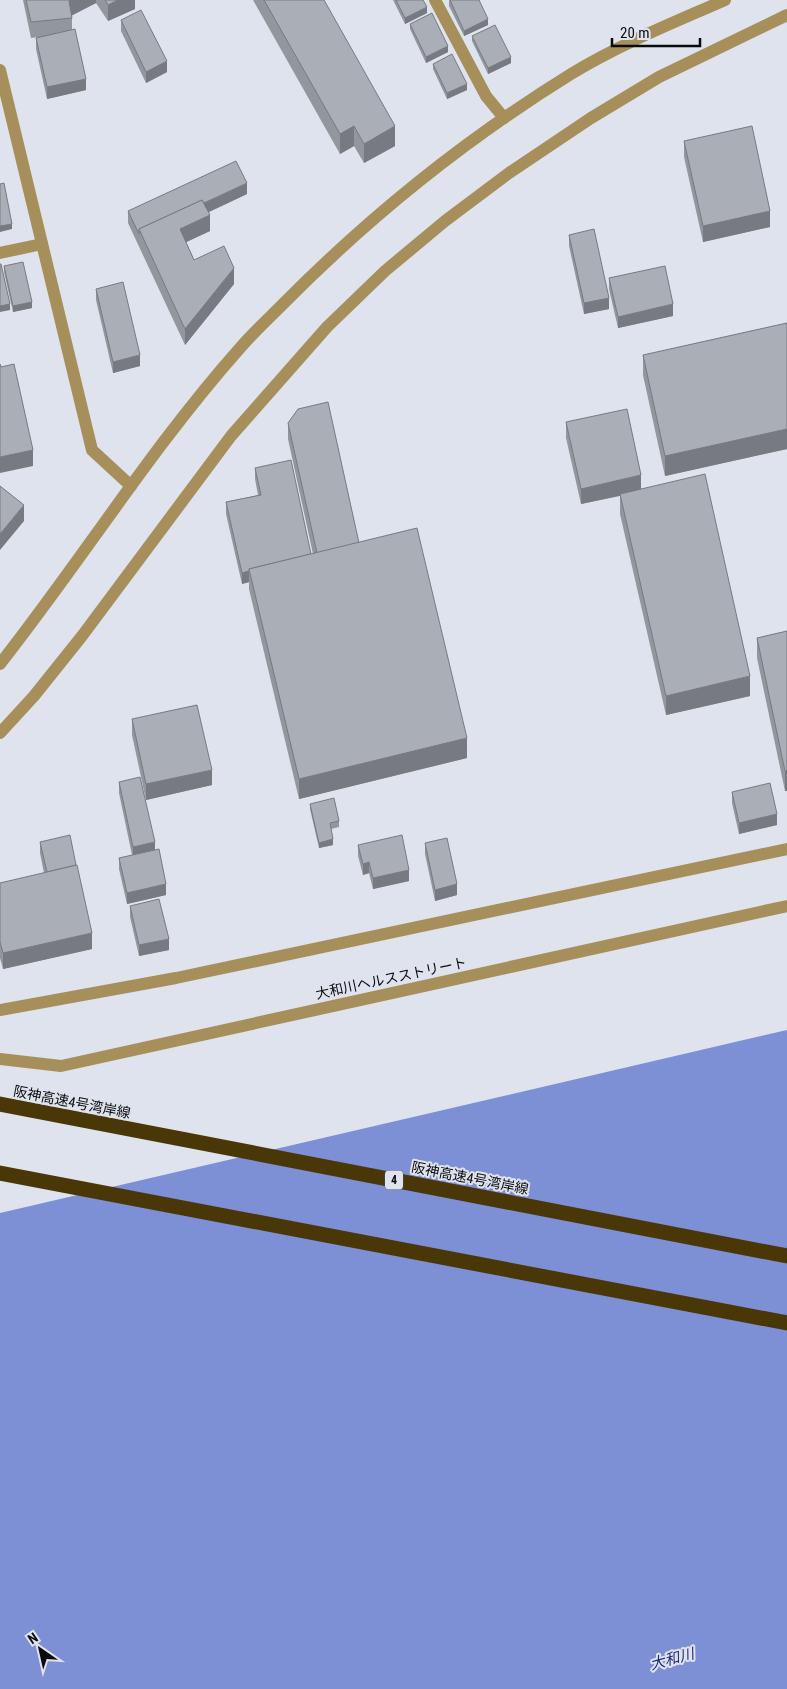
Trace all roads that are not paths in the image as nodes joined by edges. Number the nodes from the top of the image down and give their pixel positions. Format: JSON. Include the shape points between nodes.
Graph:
{"nodes":[{"id":1,"x":435,"y":0,"type":"edge"},
{"id":2,"x":725,"y":0,"type":"edge"},
{"id":3,"x":787,"y":15,"type":"edge"},
{"id":4,"x":0,"y":70,"type":"edge"},
{"id":5,"x":504,"y":118,"type":"junction"},
{"id":6,"x":42,"y":244,"type":"junction"},
{"id":7,"x":0,"y":253,"type":"edge"},
{"id":8,"x":131,"y":486,"type":"junction"},
{"id":9,"x":0,"y":664,"type":"edge"},
{"id":10,"x":0,"y":733,"type":"edge"},
{"id":11,"x":787,"y":849,"type":"edge"},
{"id":12,"x":787,"y":906,"type":"edge"},
{"id":13,"x":0,"y":1010,"type":"edge"},
{"id":14,"x":0,"y":1059,"type":"edge"},
{"id":15,"x":0,"y":1104,"type":"edge"},
{"id":16,"x":0,"y":1173,"type":"edge"},
{"id":17,"x":787,"y":1256,"type":"edge"},
{"id":18,"x":787,"y":1323,"type":"edge"}],
"edges":[{"from":1,"to":5,"type":"street","via":[[486,96]]},
{"from":2,"to":5,"type":"street","via":[[642,36],[573,73]]},
{"from":3,"to":10,"type":"street","via":[[659,77],[591,118],[445,221],[385,271],[327,327],[231,436],[82,636]]},
{"from":4,"to":6,"type":"street"},
{"from":5,"to":8,"type":"street","via":[[446,158],[319,267],[240,348]]},
{"from":6,"to":7,"type":"street"},
{"from":6,"to":8,"type":"street","via":[[92,450]]},
{"from":8,"to":9,"type":"street"},
{"from":11,"to":13,"type":"street","via":[[176,978]]},
{"from":12,"to":14,"type":"street","name":"大和川ヘルスストリート","via":[[61,1066]]},
{"from":15,"to":17,"type":"highway","name":"阪神高速4号湾岸線","number":"4"},
{"from":16,"to":18,"type":"highway"}]}
